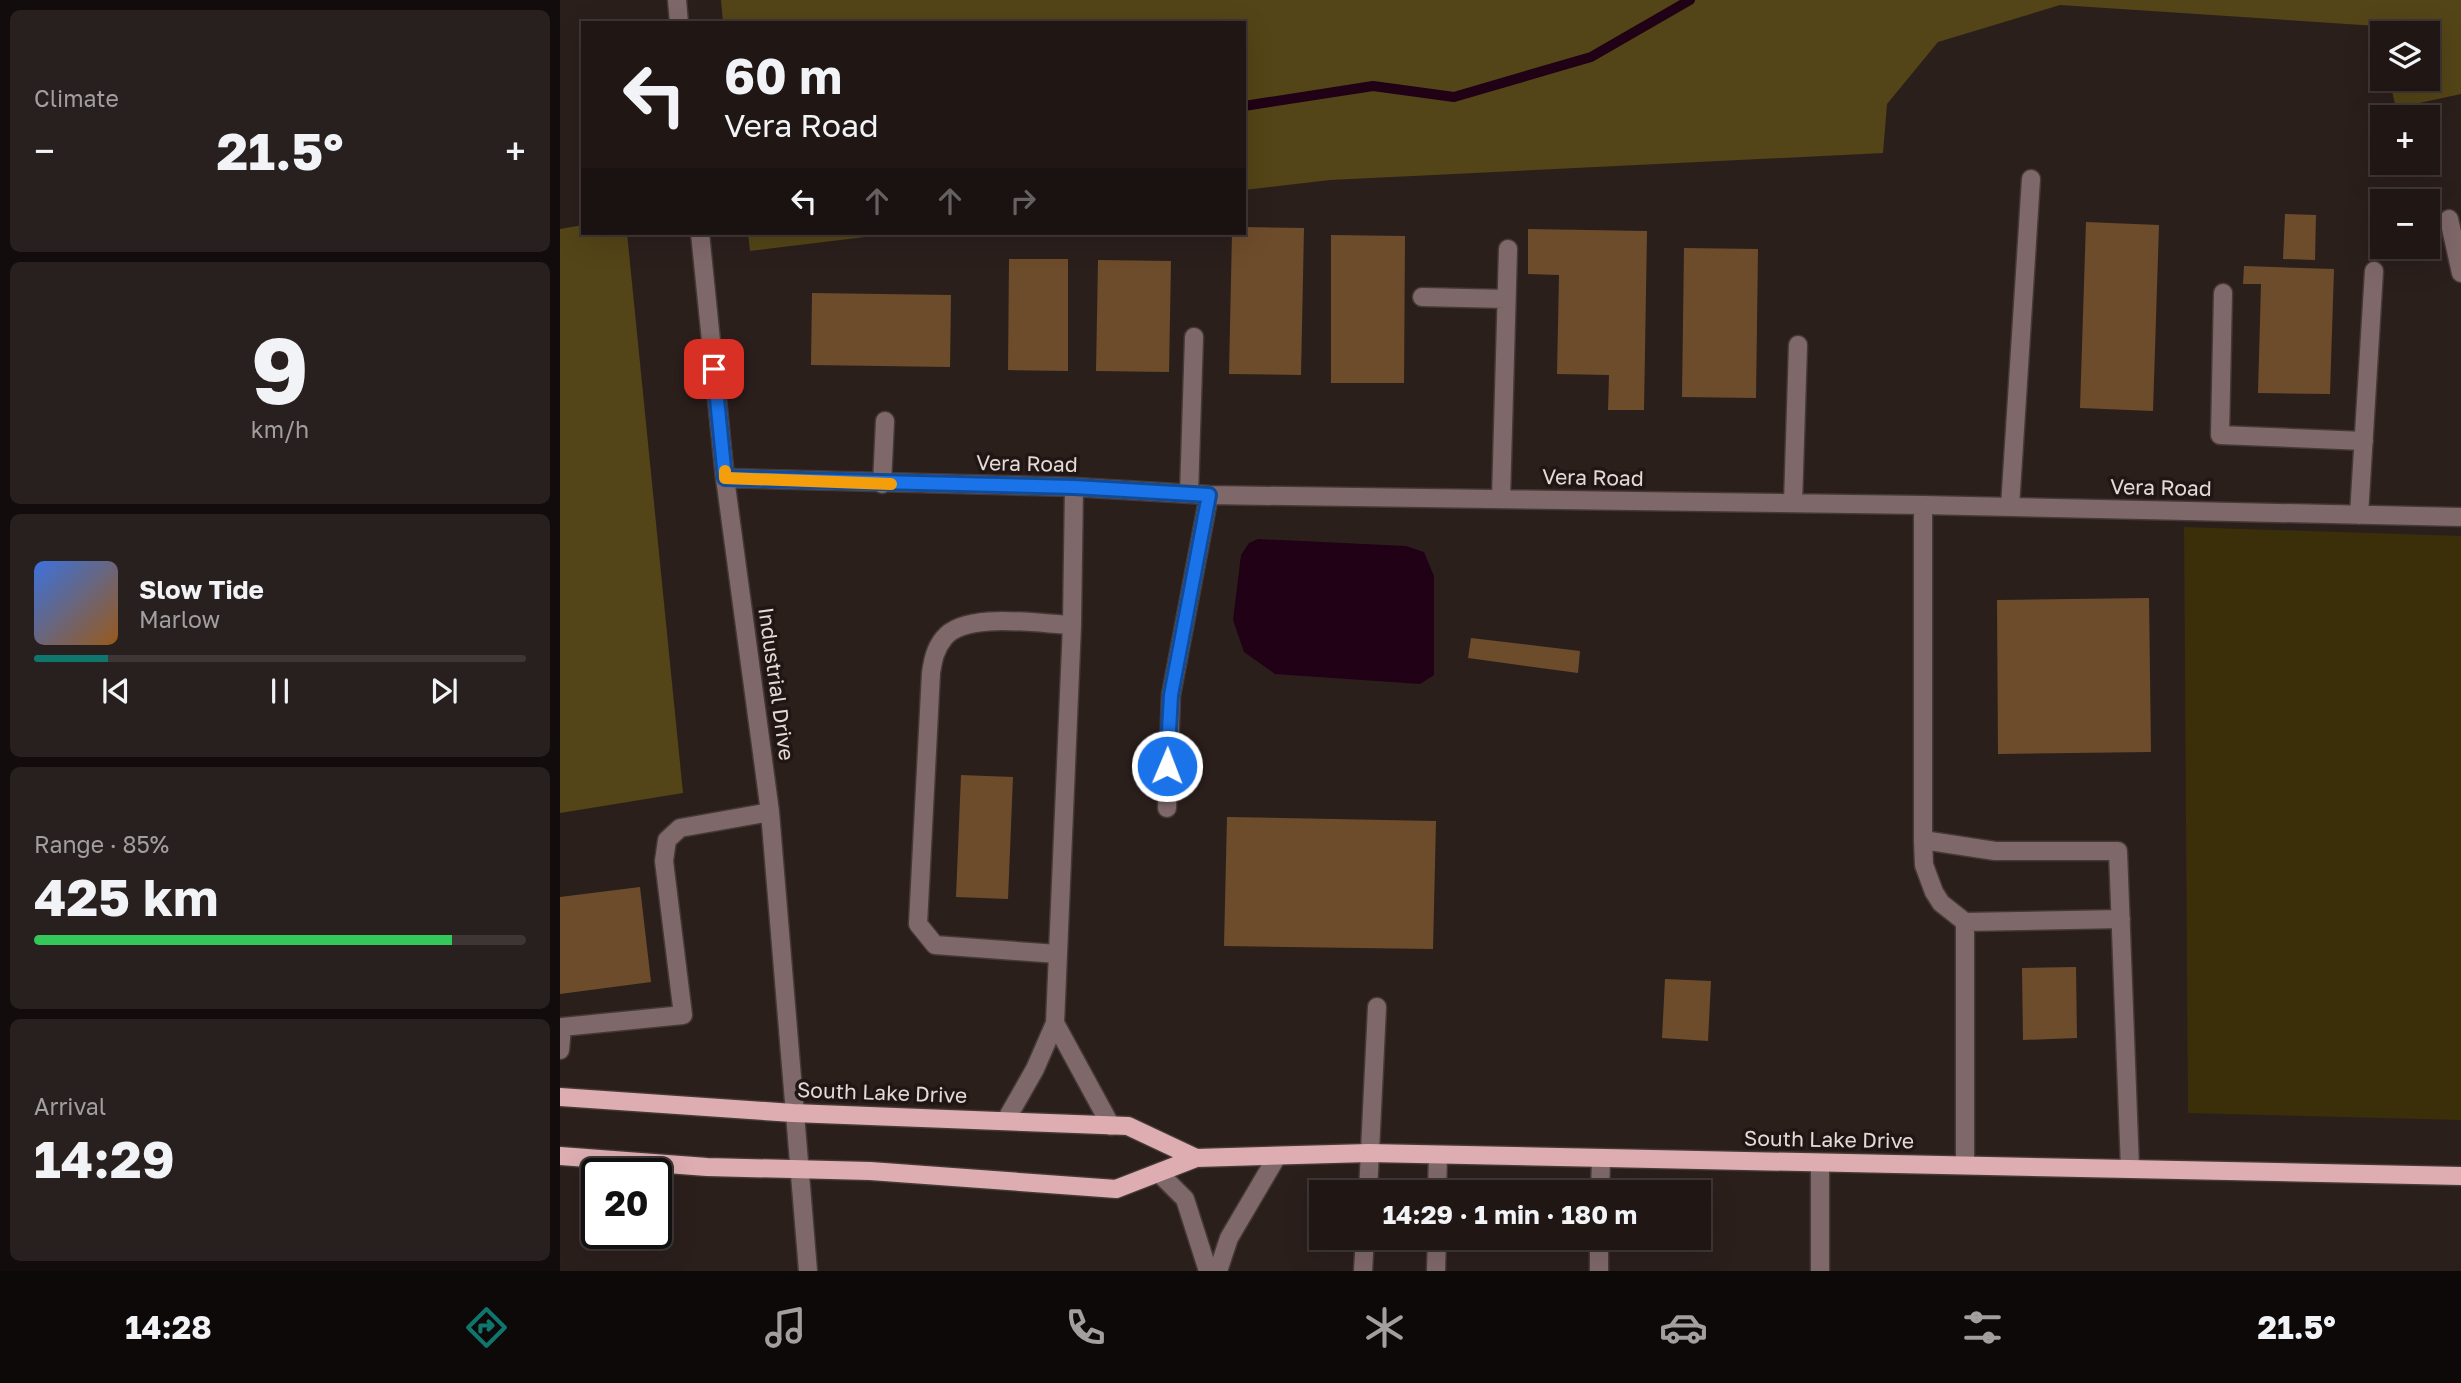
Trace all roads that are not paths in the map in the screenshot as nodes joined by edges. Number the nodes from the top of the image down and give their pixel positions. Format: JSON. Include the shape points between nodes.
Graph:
{"nodes":[{"id":1,"x":677,"y":0,"type":"edge"},
{"id":2,"x":679,"y":21,"type":"edge"},
{"id":3,"x":2031,"y":179,"type":"dead end"},
{"id":4,"x":2449,"y":219,"type":"dead end"},
{"id":5,"x":701,"y":235,"type":"edge"},
{"id":6,"x":1508,"y":249,"type":"dead end"},
{"id":7,"x":2374,"y":271,"type":"dead end"},
{"id":8,"x":2461,"y":273,"type":"edge"},
{"id":9,"x":2223,"y":293,"type":"dead end"},
{"id":10,"x":1422,"y":297,"type":"dead end"},
{"id":11,"x":1506,"y":299,"type":"junction"},
{"id":12,"x":1194,"y":337,"type":"dead end"},
{"id":13,"x":1798,"y":345,"type":"dead end"},
{"id":14,"x":885,"y":421,"type":"dead end"},
{"id":15,"x":2364,"y":441,"type":"junction"},
{"id":16,"x":725,"y":478,"type":"junction"},
{"id":17,"x":882,"y":484,"type":"junction"},
{"id":18,"x":1074,"y":487,"type":"junction"},
{"id":19,"x":1189,"y":495,"type":"junction"},
{"id":20,"x":1209,"y":495,"type":"junction"},
{"id":21,"x":1501,"y":499,"type":"junction"},
{"id":22,"x":1793,"y":503,"type":"junction"},
{"id":23,"x":1923,"y":505,"type":"junction"},
{"id":24,"x":2010,"y":507,"type":"junction"},
{"id":25,"x":2359,"y":516,"type":"junction"},
{"id":26,"x":2461,"y":517,"type":"edge"},
{"id":27,"x":1072,"y":625,"type":"junction"},
{"id":28,"x":1167,"y":808,"type":"dead end"},
{"id":29,"x":770,"y":813,"type":"junction"},
{"id":30,"x":1923,"y":840,"type":"junction"},
{"id":31,"x":2121,"y":919,"type":"junction"},
{"id":32,"x":1965,"y":922,"type":"junction"},
{"id":33,"x":1058,"y":954,"type":"junction"},
{"id":34,"x":1377,"y":1007,"type":"dead end"},
{"id":35,"x":1055,"y":1023,"type":"junction"},
{"id":36,"x":560,"y":1050,"type":"edge"},
{"id":37,"x":560,"y":1097,"type":"edge"},
{"id":38,"x":793,"y":1113,"type":"junction"},
{"id":39,"x":1006,"y":1120,"type":"junction"},
{"id":40,"x":1111,"y":1125,"type":"junction"},
{"id":41,"x":1369,"y":1153,"type":"junction"},
{"id":42,"x":1437,"y":1155,"type":"junction"},
{"id":43,"x":560,"y":1156,"type":"edge"},
{"id":44,"x":1196,"y":1158,"type":"junction"},
{"id":45,"x":1276,"y":1158,"type":"junction"},
{"id":46,"x":1601,"y":1159,"type":"junction"},
{"id":47,"x":1820,"y":1163,"type":"junction"},
{"id":48,"x":1965,"y":1165,"type":"junction"},
{"id":49,"x":798,"y":1167,"type":"junction"},
{"id":50,"x":2130,"y":1168,"type":"junction"},
{"id":51,"x":1160,"y":1174,"type":"junction"},
{"id":52,"x":2461,"y":1176,"type":"edge"},
{"id":53,"x":1368,"y":1180,"type":"edge"},
{"id":54,"x":1437,"y":1180,"type":"edge"},
{"id":55,"x":1600,"y":1180,"type":"edge"},
{"id":56,"x":1364,"y":1250,"type":"edge"},
{"id":57,"x":1437,"y":1250,"type":"edge"},
{"id":58,"x":1599,"y":1250,"type":"edge"},
{"id":59,"x":808,"y":1271,"type":"edge"},
{"id":60,"x":1209,"y":1271,"type":"edge"},
{"id":61,"x":1218,"y":1271,"type":"edge"},
{"id":62,"x":1363,"y":1271,"type":"edge"},
{"id":63,"x":1436,"y":1271,"type":"edge"},
{"id":64,"x":1599,"y":1271,"type":"edge"},
{"id":65,"x":1819,"y":1271,"type":"edge"}],
"edges":[{"from":1,"to":2,"type":"street"},
{"from":3,"to":24,"type":"street"},
{"from":4,"to":8,"type":"street"},
{"from":5,"to":16,"type":"street","name":"Industrial Drive"},
{"from":6,"to":11,"type":"street"},
{"from":7,"to":15,"type":"street"},
{"from":9,"to":15,"type":"street","via":[[2220,435]]},
{"from":10,"to":11,"type":"street"},
{"from":11,"to":21,"type":"street"},
{"from":12,"to":19,"type":"street"},
{"from":13,"to":22,"type":"street"},
{"from":14,"to":17,"type":"street"},
{"from":15,"to":25,"type":"street"},
{"from":16,"to":17,"type":"street","name":"Vera Road"},
{"from":16,"to":29,"type":"street","name":"Industrial Drive"},
{"from":17,"to":18,"type":"street","name":"Vera Road"},
{"from":18,"to":19,"type":"street","name":"Vera Road"},
{"from":18,"to":27,"type":"street"},
{"from":19,"to":20,"type":"street","name":"Vera Road"},
{"from":20,"to":21,"type":"street","name":"Vera Road"},
{"from":20,"to":28,"type":"street","via":[[1171,695]]},
{"from":21,"to":22,"type":"street","name":"Vera Road"},
{"from":22,"to":23,"type":"street","name":"Vera Road"},
{"from":23,"to":24,"type":"street","name":"Vera Road"},
{"from":23,"to":30,"type":"street"},
{"from":24,"to":25,"type":"street","name":"Vera Road"},
{"from":25,"to":26,"type":"street","name":"Vera Road"},
{"from":27,"to":33,"type":"street"},
{"from":27,"to":33,"type":"street","via":[[978,621],[946,635],[935,651],[930,673],[918,924],[935,945]]},
{"from":29,"to":36,"type":"street","via":[[680,828],[667,840],[664,861],[683,1015],[562,1027]]},
{"from":29,"to":38,"type":"street","name":"Industrial Drive"},
{"from":30,"to":31,"type":"street","via":[[1995,852],[2118,851]]},
{"from":30,"to":32,"type":"street","via":[[1924,864],[1934,892]]},
{"from":31,"to":32,"type":"street"},
{"from":31,"to":50,"type":"street"},
{"from":32,"to":48,"type":"street"},
{"from":33,"to":35,"type":"street"},
{"from":34,"to":41,"type":"street"},
{"from":35,"to":39,"type":"street"},
{"from":35,"to":40,"type":"street"},
{"from":37,"to":38,"type":"main road","name":"South Lake Drive"},
{"from":38,"to":39,"type":"main road","name":"South Lake Drive"},
{"from":38,"to":49,"type":"street","name":"Industrial Drive"},
{"from":39,"to":40,"type":"main road","name":"South Lake Drive"},
{"from":40,"to":44,"type":"main road","name":"South Lake Drive","via":[[1128,1126]]},
{"from":41,"to":42,"type":"main road","name":"South Lake Drive"},
{"from":41,"to":45,"type":"main road","name":"South Lake Drive"},
{"from":41,"to":53,"type":"street"},
{"from":42,"to":46,"type":"main road","name":"South Lake Drive"},
{"from":42,"to":54,"type":"street"},
{"from":43,"to":49,"type":"main road","name":"South Lake Drive","via":[[707,1167]]},
{"from":44,"to":45,"type":"main road","name":"South Lake Drive"},
{"from":44,"to":51,"type":"main road","name":"South Lake Drive"},
{"from":45,"to":61,"type":"street","via":[[1229,1238]]},
{"from":46,"to":47,"type":"main road","name":"South Lake Drive"},
{"from":46,"to":55,"type":"street"},
{"from":47,"to":48,"type":"main road","name":"South Lake Drive"},
{"from":47,"to":65,"type":"street"},
{"from":48,"to":50,"type":"main road","name":"South Lake Drive"},
{"from":49,"to":51,"type":"main road","name":"South Lake Drive","via":[[1116,1189]]},
{"from":49,"to":59,"type":"street","name":"Industrial Drive"},
{"from":50,"to":52,"type":"main road","name":"South Lake Drive"},
{"from":51,"to":60,"type":"street","via":[[1185,1199]]},
{"from":56,"to":62,"type":"street"},
{"from":57,"to":63,"type":"street"},
{"from":58,"to":64,"type":"street"}]}
